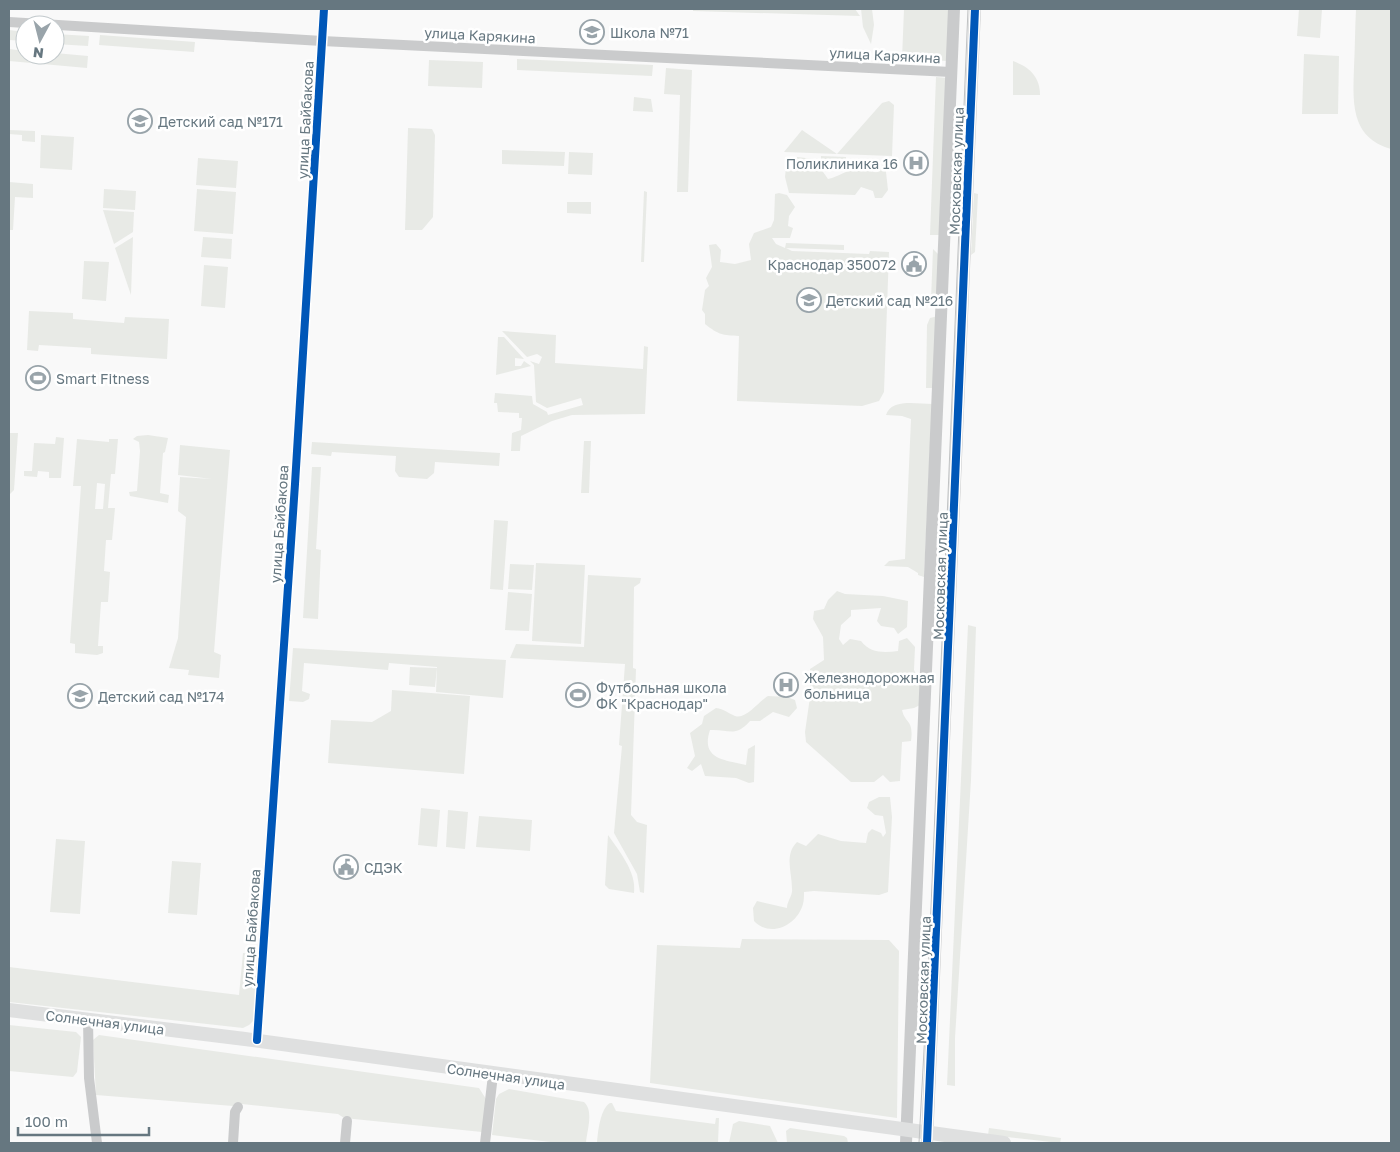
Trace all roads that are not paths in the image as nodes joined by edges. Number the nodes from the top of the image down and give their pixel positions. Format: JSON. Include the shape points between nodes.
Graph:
{"nodes":[{"id":1,"x":324,"y":9,"type":"edge"},
{"id":2,"x":954,"y":9,"type":"edge"},
{"id":3,"x":976,"y":9,"type":"edge"},
{"id":4,"x":9,"y":22,"type":"edge"},
{"id":5,"x":322,"y":41,"type":"junction"},
{"id":6,"x":951,"y":72,"type":"junction"},
{"id":7,"x":949,"y":126,"type":"junction"},
{"id":8,"x":971,"y":128,"type":"junction"},
{"id":9,"x":948,"y":142,"type":"junction"},
{"id":10,"x":970,"y":144,"type":"junction"},
{"id":11,"x":938,"y":386,"type":"junction"},
{"id":12,"x":960,"y":388,"type":"junction"},
{"id":13,"x":937,"y":403,"type":"junction"},
{"id":14,"x":959,"y":404,"type":"junction"},
{"id":15,"x":915,"y":938,"type":"junction"},
{"id":16,"x":937,"y":939,"type":"junction"},
{"id":17,"x":915,"y":956,"type":"junction"},
{"id":18,"x":936,"y":957,"type":"junction"},
{"id":19,"x":9,"y":1010,"type":"edge"},
{"id":20,"x":88,"y":1019,"type":"junction"},
{"id":21,"x":257,"y":1040,"type":"junction"},
{"id":22,"x":493,"y":1075,"type":"junction"},
{"id":23,"x":238,"y":1108,"type":"dead end"},
{"id":24,"x":346,"y":1121,"type":"dead end"},
{"id":25,"x":907,"y":1136,"type":"edge"},
{"id":26,"x":928,"y":1138,"type":"edge"},
{"id":27,"x":97,"y":1143,"type":"edge"},
{"id":28,"x":233,"y":1143,"type":"edge"},
{"id":29,"x":345,"y":1143,"type":"edge"},
{"id":30,"x":485,"y":1143,"type":"edge"},
{"id":31,"x":1004,"y":1143,"type":"edge"}],
"edges":[{"from":1,"to":5,"type":"street","name":"улица Байбакова"},
{"from":2,"to":6,"type":"street","name":"Московская улица"},
{"from":3,"to":8,"type":"street","name":"Московская улица"},
{"from":4,"to":5,"type":"street","name":"улица Карякина"},
{"from":5,"to":6,"type":"street","name":"улица Карякина"},
{"from":5,"to":21,"type":"street","name":"улица Байбакова"},
{"from":6,"to":7,"type":"street","name":"Московская улица"},
{"from":7,"to":8,"type":"street","name":"Московская улица"},
{"from":7,"to":9,"type":"street","name":"Московская улица"},
{"from":8,"to":10,"type":"street","name":"Московская улица"},
{"from":9,"to":10,"type":"street","name":"Московская улица"},
{"from":9,"to":11,"type":"street","name":"Московская улица"},
{"from":10,"to":12,"type":"street","name":"Московская улица"},
{"from":11,"to":12,"type":"street"},
{"from":11,"to":13,"type":"street","name":"Московская улица"},
{"from":12,"to":14,"type":"street","name":"Московская улица"},
{"from":13,"to":14,"type":"street"},
{"from":13,"to":15,"type":"street","name":"Московская улица"},
{"from":14,"to":16,"type":"street","name":"Московская улица"},
{"from":15,"to":16,"type":"street"},
{"from":15,"to":17,"type":"street","name":"Московская улица"},
{"from":16,"to":18,"type":"street","name":"Московская улица"},
{"from":17,"to":18,"type":"street"},
{"from":17,"to":25,"type":"street","name":"Московская улица"},
{"from":18,"to":26,"type":"street","name":"Московская улица"},
{"from":19,"to":20,"type":"main road","name":"Солнечная улица"},
{"from":20,"to":21,"type":"main road","name":"Солнечная улица"},
{"from":20,"to":27,"type":"street","via":[[89,1078]]},
{"from":21,"to":22,"type":"main road","name":"Солнечная улица"},
{"from":22,"to":25,"type":"main road","name":"Солнечная улица"},
{"from":22,"to":30,"type":"street"},
{"from":23,"to":28,"type":"street"},
{"from":24,"to":29,"type":"street"},
{"from":25,"to":26,"type":"main road","name":"Солнечная улица"},
{"from":26,"to":31,"type":"main road","name":"Солнечная улица"}]}
